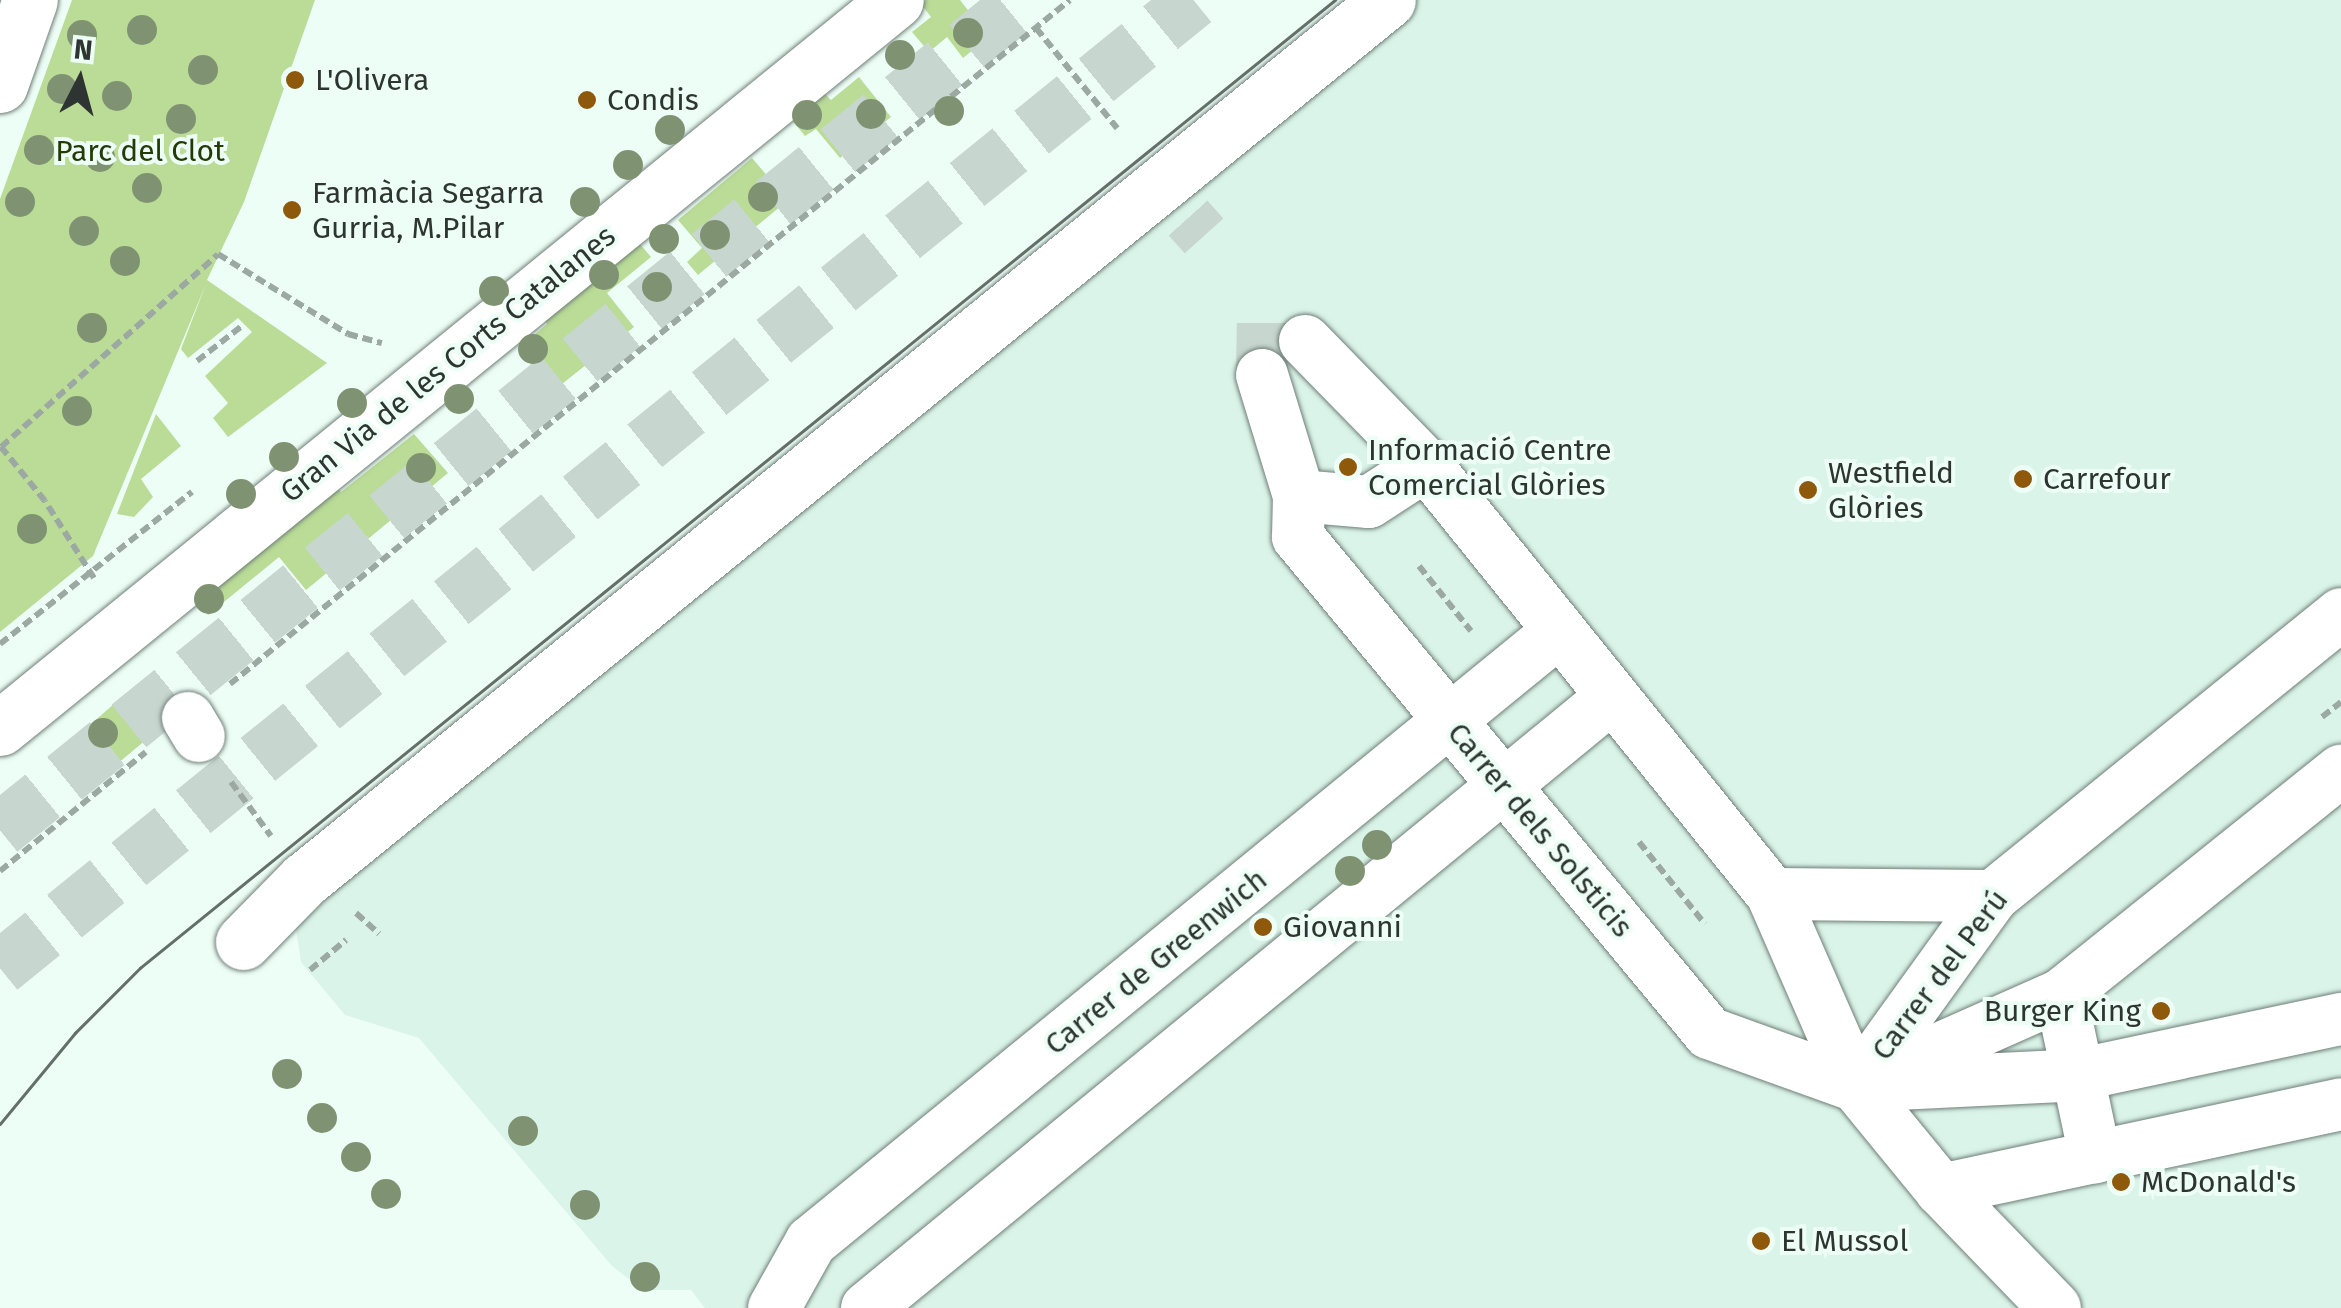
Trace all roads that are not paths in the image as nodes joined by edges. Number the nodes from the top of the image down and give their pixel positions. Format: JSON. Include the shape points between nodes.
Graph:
{"nodes":[{"id":1,"x":30,"y":0,"type":"edge"},
{"id":2,"x":896,"y":0,"type":"edge"},
{"id":3,"x":1388,"y":0,"type":"edge"},
{"id":4,"x":0,"y":85,"type":"edge"},
{"id":5,"x":1305,"y":341,"type":"dead end"},
{"id":6,"x":1262,"y":376,"type":"tunnel mouth"},
{"id":7,"x":1426,"y":465,"type":"junction"},
{"id":8,"x":1299,"y":496,"type":"junction"},
{"id":9,"x":2341,"y":614,"type":"edge"},
{"id":10,"x":1558,"y":632,"type":"junction"},
{"id":11,"x":1612,"y":697,"type":"junction"},
{"id":12,"x":1451,"y":723,"type":"junction"},
{"id":13,"x":0,"y":728,"type":"edge"},
{"id":14,"x":2341,"y":770,"type":"edge"},
{"id":15,"x":1503,"y":786,"type":"junction"},
{"id":16,"x":1772,"y":894,"type":"junction"},
{"id":17,"x":1994,"y":896,"type":"junction"},
{"id":18,"x":243,"y":942,"type":"dead end"},
{"id":19,"x":2061,"y":995,"type":"junction"},
{"id":20,"x":2341,"y":1019,"type":"edge"},
{"id":21,"x":2077,"y":1076,"type":"junction"},
{"id":22,"x":1856,"y":1086,"type":"junction"},
{"id":23,"x":2341,"y":1104,"type":"edge"},
{"id":24,"x":2095,"y":1157,"type":"junction"},
{"id":25,"x":1941,"y":1190,"type":"junction"},
{"id":26,"x":774,"y":1308,"type":"edge"},
{"id":27,"x":867,"y":1308,"type":"edge"},
{"id":28,"x":2055,"y":1308,"type":"edge"}],
"edges":[{"from":1,"to":4,"type":"street"},
{"from":2,"to":13,"type":"street","name":"Gran Via de les Corts Catalanes"},
{"from":3,"to":18,"type":"street","via":[[304,880]]},
{"from":5,"to":7,"type":"street"},
{"from":6,"to":8,"type":"street","name":"Carrer dels Solsticis"},
{"from":7,"to":8,"type":"street","via":[[1369,502]]},
{"from":7,"to":10,"type":"street"},
{"from":8,"to":12,"type":"street","name":"Carrer dels Solsticis","via":[[1298,537]]},
{"from":9,"to":17,"type":"street","name":"Carrer del Perú"},
{"from":10,"to":11,"type":"street"},
{"from":10,"to":12,"type":"street","name":"Carrer de Greenwich"},
{"from":11,"to":15,"type":"street"},
{"from":11,"to":16,"type":"street"},
{"from":12,"to":15,"type":"street","name":"Carrer dels Solsticis"},
{"from":12,"to":26,"type":"street","name":"Carrer de Greenwich","via":[[811,1242]]},
{"from":14,"to":19,"type":"street","name":"Carrer del Perú"},
{"from":15,"to":22,"type":"street","name":"Carrer dels Solsticis","via":[[1710,1033]]},
{"from":15,"to":27,"type":"street"},
{"from":16,"to":17,"type":"street"},
{"from":16,"to":22,"type":"street"},
{"from":17,"to":22,"type":"street","name":"Carrer del Perú"},
{"from":19,"to":21,"type":"street"},
{"from":19,"to":22,"type":"street","name":"Carrer del Perú"},
{"from":20,"to":21,"type":"street"},
{"from":21,"to":22,"type":"street"},
{"from":21,"to":24,"type":"street"},
{"from":22,"to":25,"type":"street"},
{"from":23,"to":24,"type":"street"},
{"from":24,"to":25,"type":"street"},
{"from":25,"to":28,"type":"street"}]}
